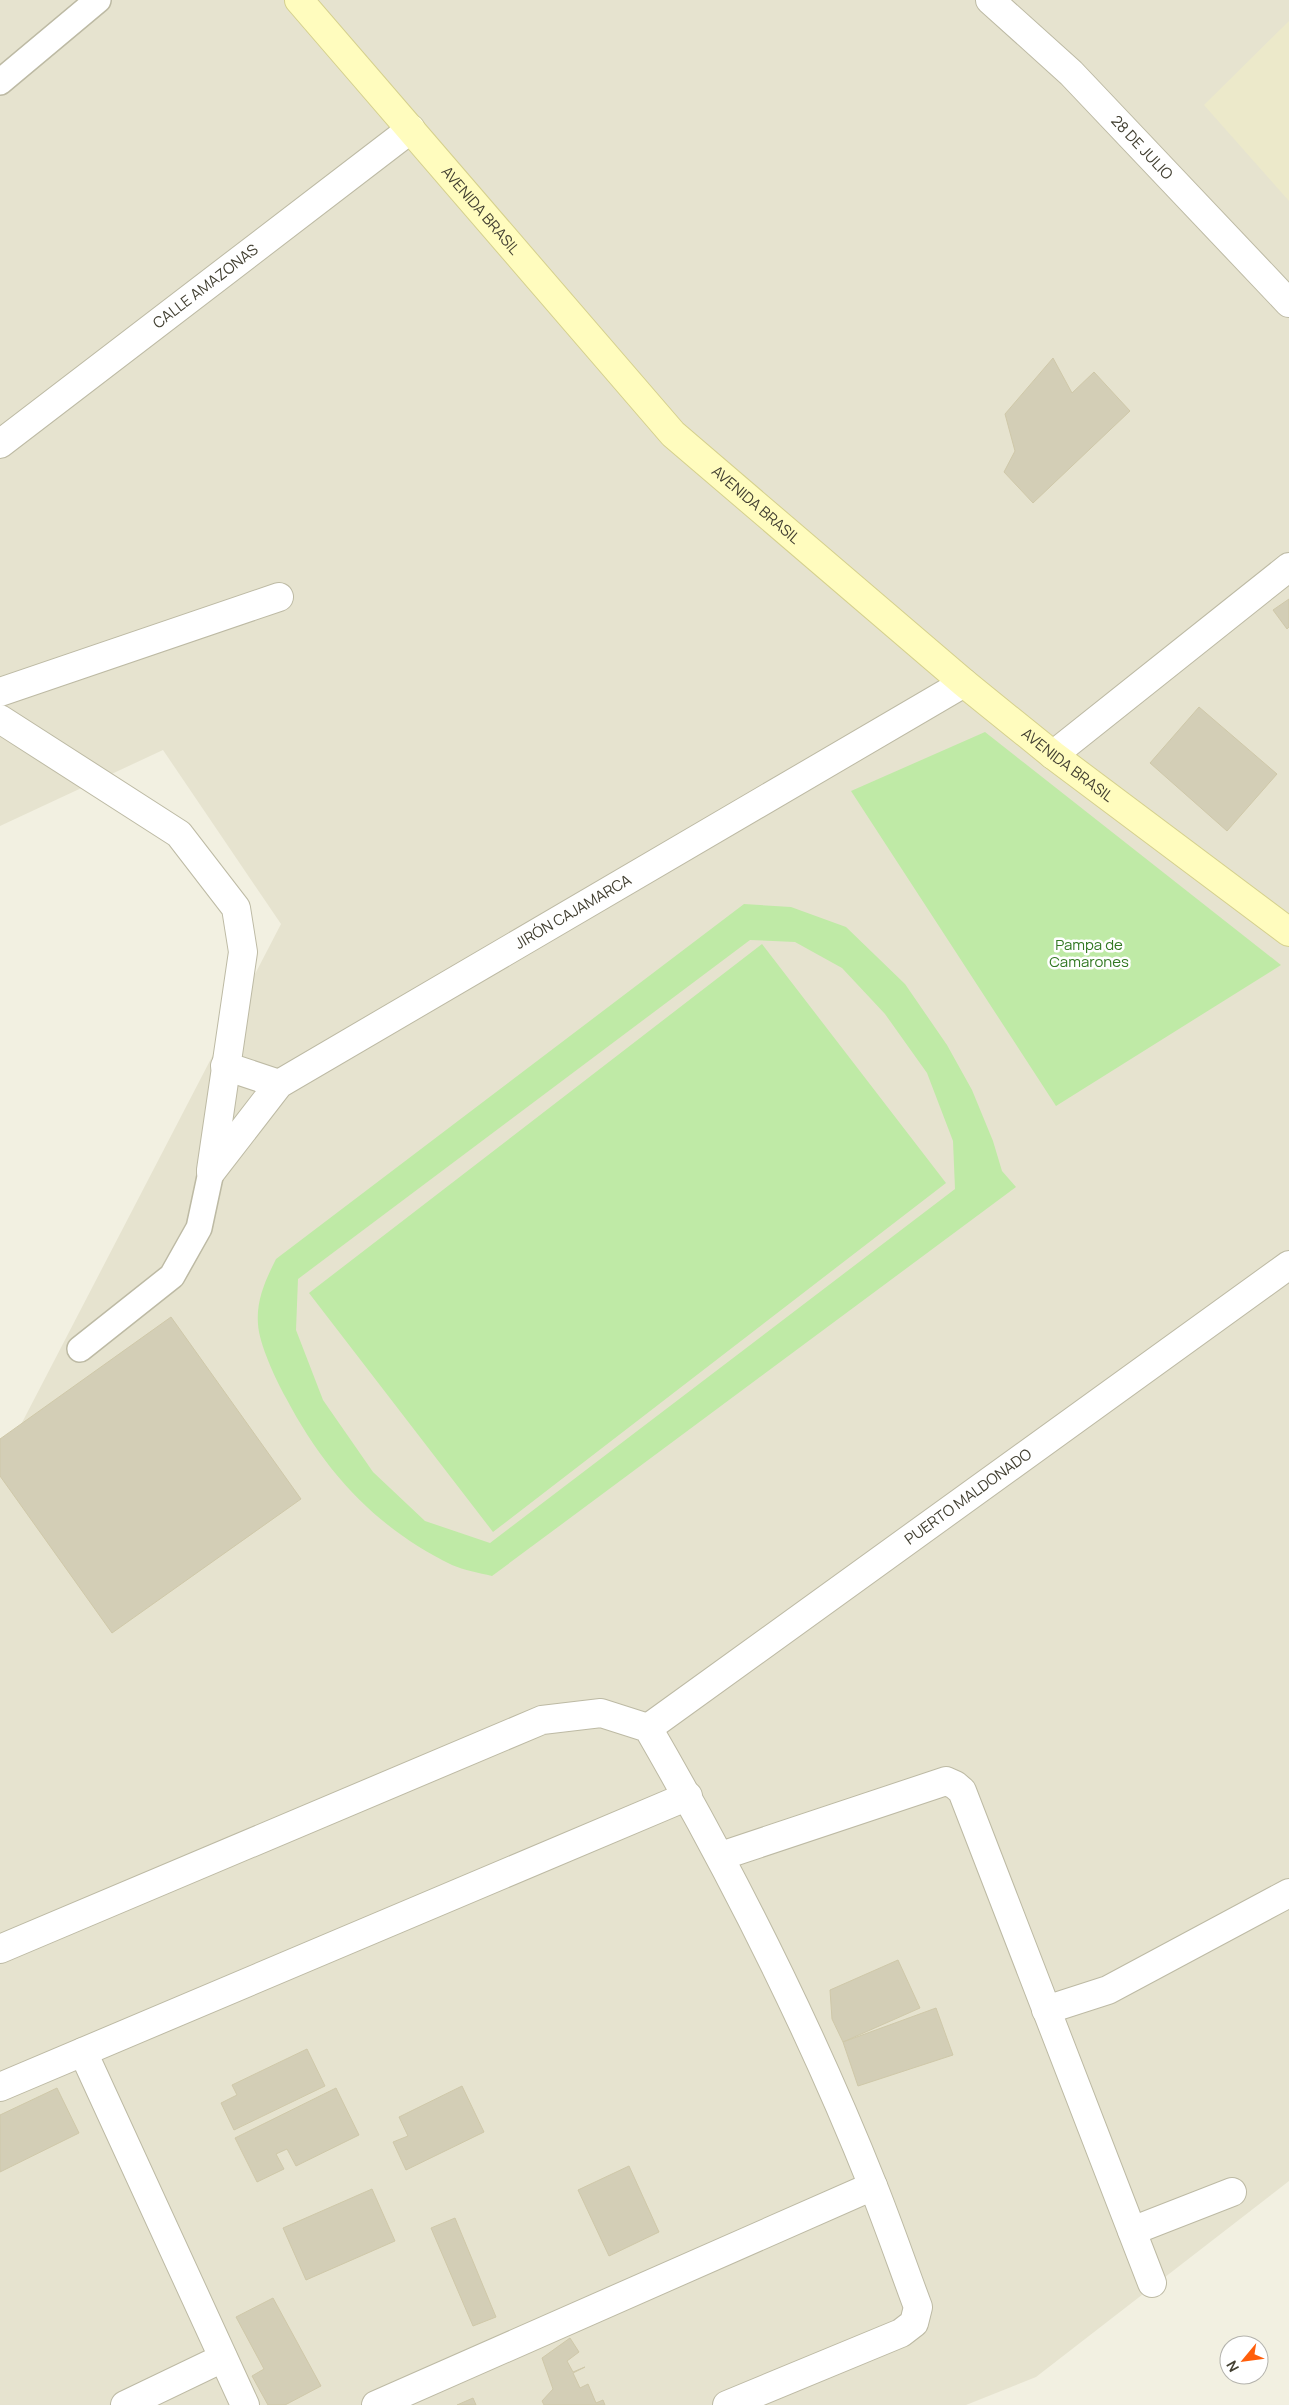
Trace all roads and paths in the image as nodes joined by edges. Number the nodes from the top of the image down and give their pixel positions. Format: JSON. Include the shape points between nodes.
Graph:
{"nodes":[{"id":1,"x":98,"y":0,"type":"edge"},
{"id":2,"x":299,"y":0,"type":"edge"},
{"id":3,"x":990,"y":0,"type":"edge"},
{"id":4,"x":0,"y":82,"type":"edge"},
{"id":5,"x":411,"y":129,"type":"junction"},
{"id":6,"x":1289,"y":303,"type":"edge"},
{"id":7,"x":0,"y":444,"type":"edge"},
{"id":8,"x":1289,"y":567,"type":"edge"},
{"id":9,"x":279,"y":597,"type":"dead end"},
{"id":10,"x":964,"y":682,"type":"junction"},
{"id":11,"x":0,"y":692,"type":"edge"},
{"id":12,"x":0,"y":718,"type":"edge"},
{"id":13,"x":1053,"y":755,"type":"junction"},
{"id":14,"x":1289,"y":932,"type":"edge"},
{"id":15,"x":225,"y":1066,"type":"junction"},
{"id":16,"x":279,"y":1084,"type":"junction"},
{"id":17,"x":211,"y":1172,"type":"junction"},
{"id":18,"x":1289,"y":1264,"type":"edge"},
{"id":19,"x":80,"y":1349,"type":"dead end"},
{"id":20,"x":648,"y":1728,"type":"junction"},
{"id":21,"x":688,"y":1796,"type":"junction"},
{"id":22,"x":721,"y":1856,"type":"junction"},
{"id":23,"x":1289,"y":1893,"type":"edge"},
{"id":24,"x":0,"y":1949,"type":"edge"},
{"id":25,"x":1046,"y":2010,"type":"junction"},
{"id":26,"x":83,"y":2052,"type":"junction"},
{"id":27,"x":0,"y":2087,"type":"edge"},
{"id":28,"x":874,"y":2186,"type":"junction"},
{"id":29,"x":1232,"y":2192,"type":"dead end"},
{"id":30,"x":1132,"y":2231,"type":"junction"},
{"id":31,"x":1152,"y":2283,"type":"dead end"},
{"id":32,"x":223,"y":2358,"type":"junction"},
{"id":33,"x":125,"y":2405,"type":"edge"},
{"id":34,"x":245,"y":2405,"type":"edge"},
{"id":35,"x":376,"y":2405,"type":"edge"},
{"id":36,"x":727,"y":2405,"type":"edge"}],
"edges":[{"from":1,"to":4,"type":"lane"},
{"from":2,"to":5,"type":"main road","name":"AVENIDA BRASIL"},
{"from":3,"to":6,"type":"street","name":"28 DE JULIO","via":[[1071,73]]},
{"from":5,"to":7,"type":"street","name":"CALLE AMAZONAS"},
{"from":5,"to":10,"type":"main road","name":"AVENIDA BRASIL","via":[[673,434]]},
{"from":8,"to":13,"type":"street"},
{"from":9,"to":11,"type":"street"},
{"from":10,"to":13,"type":"main road","name":"AVENIDA BRASIL"},
{"from":10,"to":16,"type":"street","name":"JIRÓN CAJAMARCA"},
{"from":12,"to":15,"type":"street","via":[[179,834],[236,908],[242,952]]},
{"from":13,"to":14,"type":"main road","name":"AVENIDA BRASIL"},
{"from":15,"to":16,"type":"street"},
{"from":15,"to":17,"type":"street"},
{"from":16,"to":17,"type":"street","name":"JIRÓN CAJAMARCA"},
{"from":17,"to":19,"type":"lane","via":[[199,1228],[172,1276]]},
{"from":18,"to":20,"type":"street","name":"PUERTO MALDONADO"},
{"from":20,"to":21,"type":"street"},
{"from":20,"to":24,"type":"street","via":[[600,1713],[542,1720]]},
{"from":21,"to":22,"type":"street"},
{"from":21,"to":26,"type":"street"},
{"from":22,"to":25,"type":"street","via":[[946,1781],[955,1785],[962,1792]]},
{"from":22,"to":28,"type":"street","via":[[802,2024]]},
{"from":23,"to":25,"type":"street","via":[[1108,1990]]},
{"from":25,"to":30,"type":"street"},
{"from":26,"to":27,"type":"street"},
{"from":26,"to":32,"type":"street"},
{"from":28,"to":35,"type":"street"},
{"from":28,"to":36,"type":"street","via":[[918,2307],[914,2323],[901,2334]]},
{"from":29,"to":30,"type":"street"},
{"from":30,"to":31,"type":"street"},
{"from":32,"to":33,"type":"street"},
{"from":32,"to":34,"type":"street"}]}
